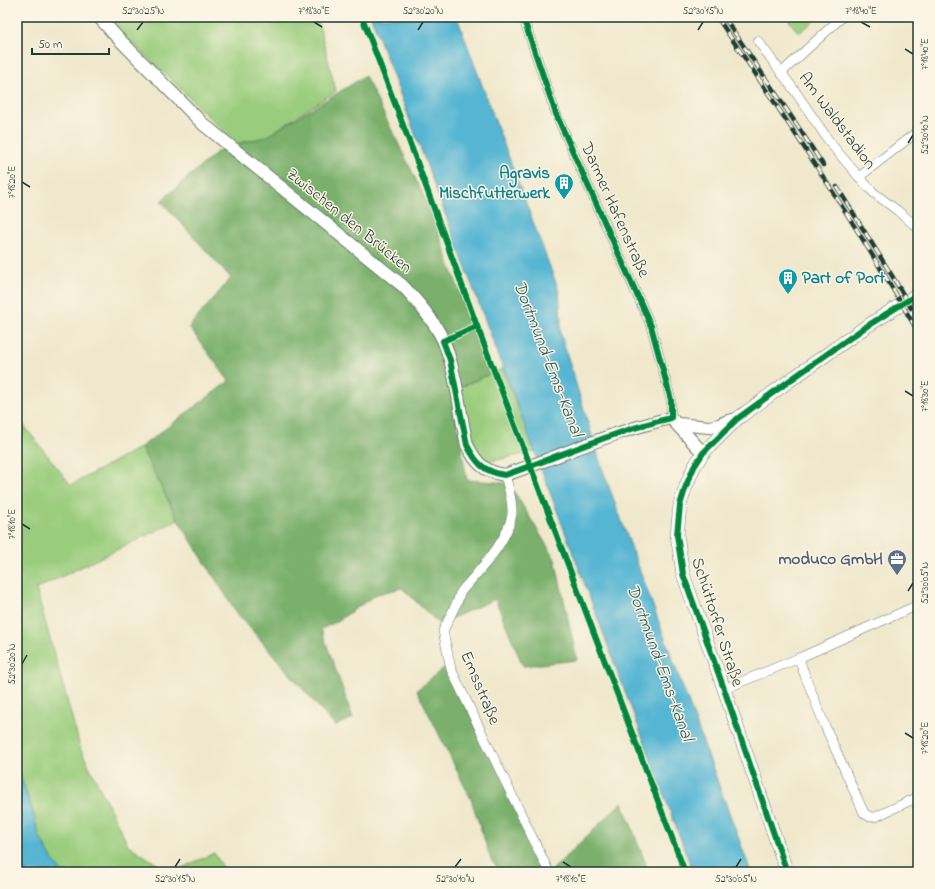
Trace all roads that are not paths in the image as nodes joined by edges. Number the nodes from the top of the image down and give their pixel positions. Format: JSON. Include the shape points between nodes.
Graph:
{"nodes":[{"id":1,"x":99,"y":17,"type":"edge"},
{"id":2,"x":523,"y":17,"type":"edge"},
{"id":3,"x":842,"y":17,"type":"edge"},
{"id":4,"x":758,"y":41,"type":"dead end"},
{"id":5,"x":781,"y":73,"type":"junction"},
{"id":6,"x":918,"y":131,"type":"edge"},
{"id":7,"x":859,"y":177,"type":"junction"},
{"id":8,"x":918,"y":228,"type":"edge"},
{"id":9,"x":918,"y":294,"type":"edge"},
{"id":10,"x":737,"y":419,"type":"junction"},
{"id":11,"x":675,"y":421,"type":"junction"},
{"id":12,"x":703,"y":453,"type":"junction"},
{"id":13,"x":505,"y":475,"type":"junction"},
{"id":14,"x":918,"y":605,"type":"edge"},
{"id":15,"x":799,"y":658,"type":"junction"},
{"id":16,"x":724,"y":689,"type":"junction"},
{"id":17,"x":918,"y":797,"type":"edge"},
{"id":18,"x":549,"y":872,"type":"edge"},
{"id":19,"x":787,"y":872,"type":"edge"}],
"edges":[{"from":1,"to":13,"type":"street","name":"Zwischen den Brücken","via":[[203,124],[403,286],[421,305],[439,333],[450,360],[467,445],[481,465],[497,474]]},
{"from":2,"to":11,"type":"street","name":"Darmer Hafenstraße","via":[[556,114],[651,326]]},
{"from":3,"to":5,"type":"street"},
{"from":4,"to":5,"type":"street","name":"Am Waldstadion"},
{"from":5,"to":7,"type":"street","name":"Am Waldstadion","via":[[831,144]]},
{"from":6,"to":7,"type":"street"},
{"from":7,"to":8,"type":"street","name":"Am Waldstadion","via":[[874,193]]},
{"from":9,"to":10,"type":"main road","name":"Schüttorfer Straße","via":[[864,328]]},
{"from":10,"to":11,"type":"street","via":[[708,428]]},
{"from":10,"to":12,"type":"main road","name":"Schüttorfer Straße"},
{"from":11,"to":12,"type":"street"},
{"from":11,"to":13,"type":"street","via":[[649,423],[620,432]]},
{"from":12,"to":16,"type":"main road","name":"Schüttorfer Straße","via":[[694,467],[682,498],[676,535],[683,574]]},
{"from":13,"to":18,"type":"street","name":"Emsstraße","via":[[512,506],[508,528],[495,552],[460,593],[443,631],[451,669]]},
{"from":14,"to":15,"type":"street"},
{"from":15,"to":16,"type":"street"},
{"from":15,"to":17,"type":"street","via":[[825,726],[864,813],[875,817]]},
{"from":16,"to":19,"type":"main road","name":"Schüttorfer Straße"}]}
